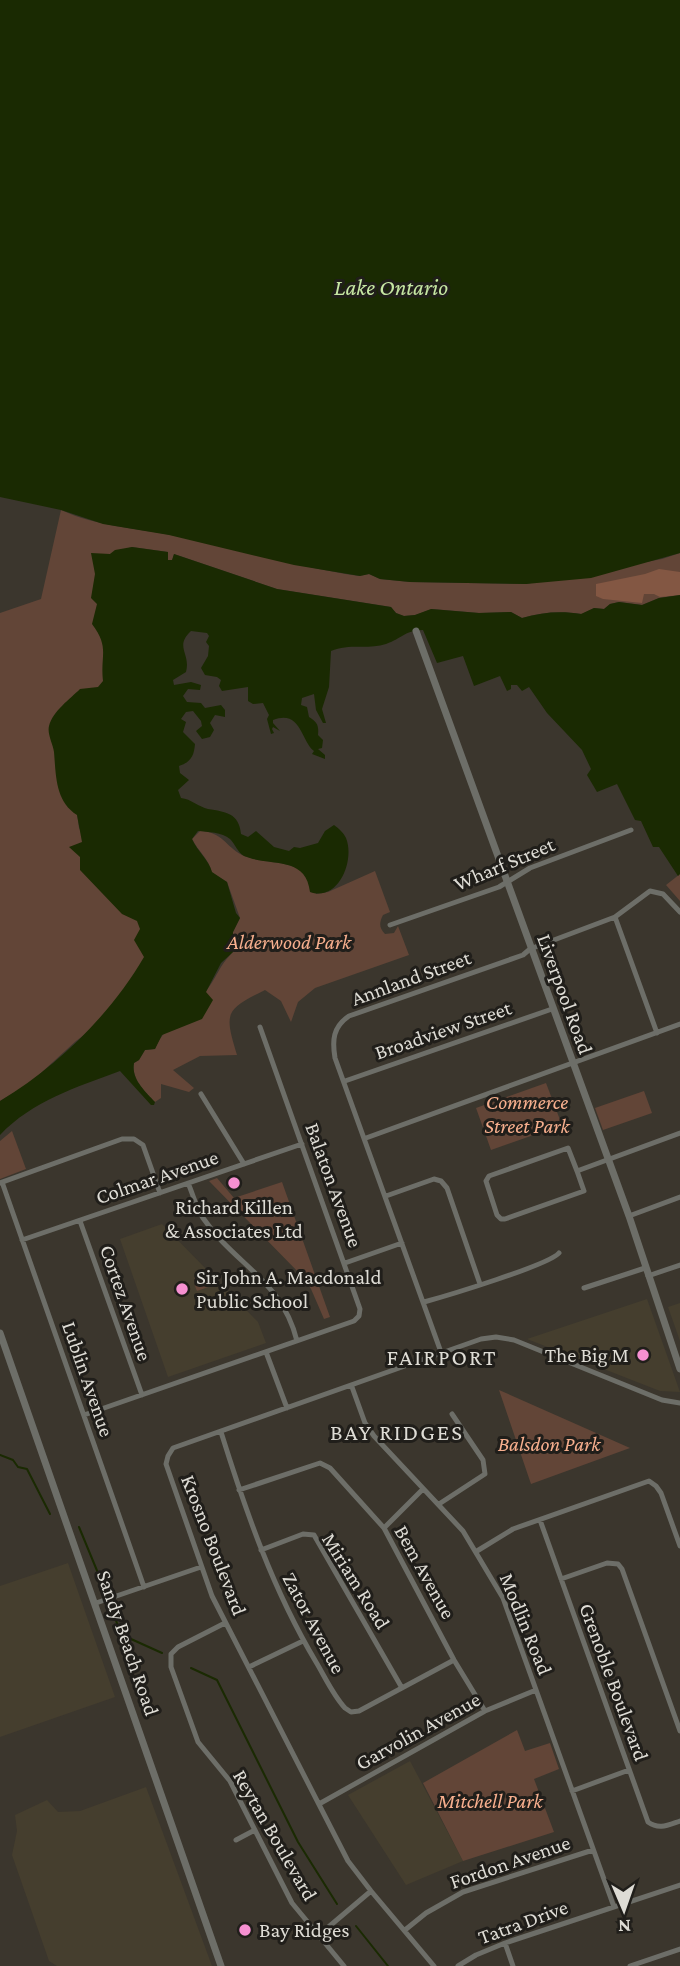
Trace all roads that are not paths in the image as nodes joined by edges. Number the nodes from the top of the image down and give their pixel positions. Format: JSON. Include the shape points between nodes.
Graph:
{"nodes":[{"id":1,"x":416,"y":631,"type":"dead end"},
{"id":2,"x":631,"y":830,"type":"dead end"},
{"id":3,"x":506,"y":881,"type":"junction"},
{"id":4,"x":680,"y":912,"type":"edge"},
{"id":5,"x":615,"y":917,"type":"junction"},
{"id":6,"x":390,"y":925,"type":"dead end"},
{"id":7,"x":530,"y":949,"type":"junction"},
{"id":8,"x":552,"y":1009,"type":"junction"},
{"id":9,"x":680,"y":1024,"type":"edge"},
{"id":10,"x":260,"y":1027,"type":"dead end"},
{"id":11,"x":657,"y":1033,"type":"junction"},
{"id":12,"x":572,"y":1064,"type":"junction"},
{"id":13,"x":345,"y":1080,"type":"junction"},
{"id":14,"x":201,"y":1094,"type":"dead end"},
{"id":15,"x":680,"y":1133,"type":"edge"},
{"id":16,"x":366,"y":1138,"type":"junction"},
{"id":17,"x":302,"y":1144,"type":"junction"},
{"id":18,"x":608,"y":1159,"type":"junction"},
{"id":19,"x":244,"y":1164,"type":"junction"},
{"id":20,"x":577,"y":1171,"type":"junction"},
{"id":21,"x":1,"y":1182,"type":"edge"},
{"id":22,"x":188,"y":1183,"type":"junction"},
{"id":23,"x":160,"y":1192,"type":"junction"},
{"id":24,"x":386,"y":1196,"type":"junction"},
{"id":25,"x":680,"y":1197,"type":"edge"},
{"id":26,"x":629,"y":1216,"type":"junction"},
{"id":27,"x":80,"y":1221,"type":"junction"},
{"id":28,"x":22,"y":1240,"type":"junction"},
{"id":29,"x":402,"y":1243,"type":"junction"},
{"id":30,"x":559,"y":1253,"type":"dead end"},
{"id":31,"x":345,"y":1263,"type":"junction"},
{"id":32,"x":680,"y":1265,"type":"edge"},
{"id":33,"x":647,"y":1272,"type":"junction"},
{"id":34,"x":480,"y":1284,"type":"junction"},
{"id":35,"x":584,"y":1288,"type":"dead end"},
{"id":36,"x":424,"y":1303,"type":"junction"},
{"id":37,"x":1,"y":1339,"type":"edge"},
{"id":38,"x":297,"y":1341,"type":"junction"},
{"id":39,"x":676,"y":1347,"type":"edge"},
{"id":40,"x":266,"y":1352,"type":"junction"},
{"id":41,"x":442,"y":1355,"type":"junction"},
{"id":42,"x":680,"y":1370,"type":"edge"},
{"id":43,"x":352,"y":1387,"type":"junction"},
{"id":44,"x":142,"y":1395,"type":"junction"},
{"id":45,"x":680,"y":1403,"type":"edge"},
{"id":46,"x":286,"y":1408,"type":"junction"},
{"id":47,"x":84,"y":1415,"type":"junction"},
{"id":48,"x":453,"y":1415,"type":"dead end"},
{"id":49,"x":221,"y":1432,"type":"junction"},
{"id":50,"x":423,"y":1489,"type":"junction"},
{"id":51,"x":239,"y":1490,"type":"junction"},
{"id":52,"x":439,"y":1504,"type":"junction"},
{"id":53,"x":540,"y":1520,"type":"junction"},
{"id":54,"x":384,"y":1528,"type":"junction"},
{"id":55,"x":680,"y":1546,"type":"edge"},
{"id":56,"x":261,"y":1550,"type":"junction"},
{"id":57,"x":477,"y":1551,"type":"junction"},
{"id":58,"x":201,"y":1567,"type":"junction"},
{"id":59,"x":561,"y":1579,"type":"junction"},
{"id":60,"x":144,"y":1587,"type":"junction"},
{"id":61,"x":96,"y":1603,"type":"junction"},
{"id":62,"x":225,"y":1623,"type":"junction"},
{"id":63,"x":303,"y":1641,"type":"junction"},
{"id":64,"x":454,"y":1660,"type":"junction"},
{"id":65,"x":249,"y":1667,"type":"junction"},
{"id":66,"x":402,"y":1688,"type":"junction"},
{"id":67,"x":536,"y":1690,"type":"junction"},
{"id":68,"x":485,"y":1711,"type":"junction"},
{"id":69,"x":680,"y":1731,"type":"edge"},
{"id":70,"x":629,"y":1770,"type":"junction"},
{"id":71,"x":572,"y":1791,"type":"junction"},
{"id":72,"x":319,"y":1804,"type":"junction"},
{"id":73,"x":680,"y":1821,"type":"edge"},
{"id":74,"x":255,"y":1830,"type":"junction"},
{"id":75,"x":236,"y":1840,"type":"dead end"},
{"id":76,"x":593,"y":1850,"type":"junction"},
{"id":77,"x":680,"y":1885,"type":"edge"},
{"id":78,"x":371,"y":1891,"type":"junction"},
{"id":79,"x":614,"y":1907,"type":"junction"},
{"id":80,"x":405,"y":1930,"type":"junction"},
{"id":81,"x":319,"y":1935,"type":"junction"},
{"id":82,"x":505,"y":1943,"type":"junction"},
{"id":83,"x":680,"y":1950,"type":"edge"},
{"id":84,"x":221,"y":1966,"type":"edge"},
{"id":85,"x":344,"y":1966,"type":"edge"},
{"id":86,"x":434,"y":1966,"type":"edge"},
{"id":87,"x":458,"y":1966,"type":"edge"},
{"id":88,"x":513,"y":1966,"type":"edge"},
{"id":89,"x":630,"y":1966,"type":"edge"}],
"edges":[{"from":1,"to":3,"type":"street","name":"Liverpool Road"},
{"from":2,"to":3,"type":"street","name":"Wharf Street"},
{"from":3,"to":6,"type":"street","name":"Wharf Street"},
{"from":3,"to":7,"type":"street","name":"Liverpool Road"},
{"from":4,"to":5,"type":"street","name":"Annland Street","via":[[660,892],[650,891]]},
{"from":5,"to":7,"type":"street","name":"Annland Street"},
{"from":5,"to":11,"type":"street"},
{"from":7,"to":8,"type":"street","name":"Liverpool Road"},
{"from":7,"to":13,"type":"street","name":"Annland Street","via":[[340,1022],[332,1044]]},
{"from":8,"to":12,"type":"street","name":"Liverpool Road"},
{"from":8,"to":13,"type":"street","name":"Broadview Street"},
{"from":9,"to":11,"type":"street"},
{"from":10,"to":17,"type":"street","name":"Balaton Avenue"},
{"from":11,"to":12,"type":"street"},
{"from":12,"to":16,"type":"street"},
{"from":12,"to":18,"type":"street","name":"Liverpool Road"},
{"from":13,"to":16,"type":"street","name":"Annland Street"},
{"from":14,"to":19,"type":"street"},
{"from":15,"to":18,"type":"street"},
{"from":16,"to":24,"type":"street","name":"Annland Street"},
{"from":17,"to":19,"type":"street","name":"Colmar Avenue"},
{"from":17,"to":31,"type":"street","name":"Balaton Avenue"},
{"from":18,"to":20,"type":"street"},
{"from":18,"to":26,"type":"street","name":"Liverpool Road"},
{"from":19,"to":22,"type":"street","name":"Colmar Avenue"},
{"from":20,"to":20,"type":"street","via":[[568,1148],[489,1176],[486,1181],[497,1215],[505,1219],[584,1191]]},
{"from":21,"to":23,"type":"street","via":[[122,1139],[134,1139],[143,1145]]},
{"from":21,"to":28,"type":"street","name":"Lublin Avenue"},
{"from":22,"to":23,"type":"street","name":"Colmar Avenue"},
{"from":22,"to":38,"type":"street","via":[[202,1217],[278,1297]]},
{"from":23,"to":27,"type":"street","name":"Colmar Avenue"},
{"from":24,"to":29,"type":"street","name":"Annland Street"},
{"from":24,"to":34,"type":"street","via":[[441,1181]]},
{"from":25,"to":26,"type":"street"},
{"from":26,"to":33,"type":"street","name":"Liverpool Road"},
{"from":27,"to":28,"type":"street","name":"Colmar Avenue"},
{"from":27,"to":44,"type":"street","name":"Cortez Avenue"},
{"from":28,"to":47,"type":"street","name":"Lublin Avenue"},
{"from":29,"to":31,"type":"street"},
{"from":29,"to":36,"type":"street","name":"Annland Street"},
{"from":30,"to":34,"type":"street"},
{"from":31,"to":38,"type":"street","name":"Balaton Avenue","via":[[359,1316]]},
{"from":32,"to":33,"type":"street"},
{"from":33,"to":35,"type":"street"},
{"from":33,"to":39,"type":"street","name":"Liverpool Road"},
{"from":34,"to":36,"type":"street"},
{"from":36,"to":41,"type":"street","name":"Annland Street"},
{"from":37,"to":61,"type":"street","name":"Sandy Beach Road"},
{"from":38,"to":40,"type":"street","name":"Balaton Avenue"},
{"from":39,"to":42,"type":"street","name":"Liverpool Road"},
{"from":40,"to":44,"type":"street","name":"Balaton Avenue"},
{"from":40,"to":46,"type":"street"},
{"from":41,"to":43,"type":"street","name":"Krosno Boulevard"},
{"from":41,"to":45,"type":"street","name":"Krosno Boulevard","via":[[481,1339],[514,1340],[662,1400]]},
{"from":43,"to":46,"type":"street","name":"Krosno Boulevard"},
{"from":43,"to":50,"type":"street","name":"Modlin Road","via":[[370,1430]]},
{"from":44,"to":47,"type":"street","name":"Balaton Avenue"},
{"from":46,"to":49,"type":"street","name":"Krosno Boulevard"},
{"from":47,"to":60,"type":"street","name":"Lublin Avenue"},
{"from":48,"to":52,"type":"street","via":[[483,1460],[485,1474]]},
{"from":49,"to":51,"type":"street","name":"Zator Avenue"},
{"from":49,"to":58,"type":"street","name":"Krosno Boulevard","via":[[173,1448],[166,1464]]},
{"from":50,"to":52,"type":"street","name":"Modlin Road"},
{"from":50,"to":54,"type":"street"},
{"from":51,"to":54,"type":"street","name":"Bem Avenue","via":[[320,1463],[330,1468]]},
{"from":51,"to":56,"type":"street","name":"Zator Avenue"},
{"from":52,"to":57,"type":"street","name":"Modlin Road"},
{"from":53,"to":55,"type":"street","via":[[649,1481],[661,1493]]},
{"from":53,"to":57,"type":"street","via":[[513,1529]]},
{"from":53,"to":59,"type":"street","name":"Grenoble Boulevard"},
{"from":54,"to":64,"type":"street","name":"Bem Avenue"},
{"from":56,"to":63,"type":"street","name":"Zator Avenue"},
{"from":56,"to":66,"type":"street","name":"Miriam Road","via":[[303,1534],[313,1535]]},
{"from":57,"to":67,"type":"street","name":"Modlin Road","via":[[503,1598]]},
{"from":58,"to":60,"type":"street"},
{"from":58,"to":62,"type":"street","name":"Krosno Boulevard"},
{"from":59,"to":69,"type":"street","via":[[607,1563],[618,1564]]},
{"from":59,"to":70,"type":"street","name":"Grenoble Boulevard"},
{"from":60,"to":61,"type":"street"},
{"from":61,"to":84,"type":"street","name":"Sandy Beach Road"},
{"from":62,"to":65,"type":"street","name":"Krosno Boulevard"},
{"from":62,"to":74,"type":"street","name":"Reytan Boulevard","via":[[178,1647],[171,1654],[171,1667],[198,1742],[230,1782]]},
{"from":63,"to":65,"type":"street"},
{"from":63,"to":66,"type":"street","name":"Zator Avenue","via":[[340,1704],[351,1712]]},
{"from":64,"to":66,"type":"street","name":"Zator Avenue"},
{"from":64,"to":68,"type":"street","name":"Bem Avenue"},
{"from":65,"to":72,"type":"street","name":"Krosno Boulevard"},
{"from":67,"to":68,"type":"street","name":"Garvolin Avenue"},
{"from":67,"to":71,"type":"street","name":"Modlin Road"},
{"from":68,"to":72,"type":"street","name":"Garvolin Avenue"},
{"from":70,"to":71,"type":"street"},
{"from":70,"to":73,"type":"street","name":"Grenoble Boulevard","via":[[648,1822],[661,1827]]},
{"from":71,"to":76,"type":"street","name":"Modlin Road"},
{"from":72,"to":78,"type":"street","name":"Krosno Boulevard","via":[[348,1861]]},
{"from":74,"to":75,"type":"street"},
{"from":74,"to":81,"type":"street","name":"Reytan Boulevard","via":[[292,1903]]},
{"from":76,"to":79,"type":"street","name":"Modlin Road"},
{"from":76,"to":80,"type":"street","name":"Fordon Avenue","via":[[463,1892]]},
{"from":77,"to":79,"type":"street","name":"Tatra Drive"},
{"from":78,"to":80,"type":"street","name":"Krosno Boulevard"},
{"from":78,"to":81,"type":"street"},
{"from":79,"to":82,"type":"street","name":"Tatra Drive"},
{"from":80,"to":86,"type":"street","name":"Krosno Boulevard"},
{"from":81,"to":85,"type":"street","name":"Reytan Boulevard"},
{"from":82,"to":87,"type":"street","name":"Tatra Drive"},
{"from":82,"to":88,"type":"street"},
{"from":83,"to":89,"type":"street"}]}
